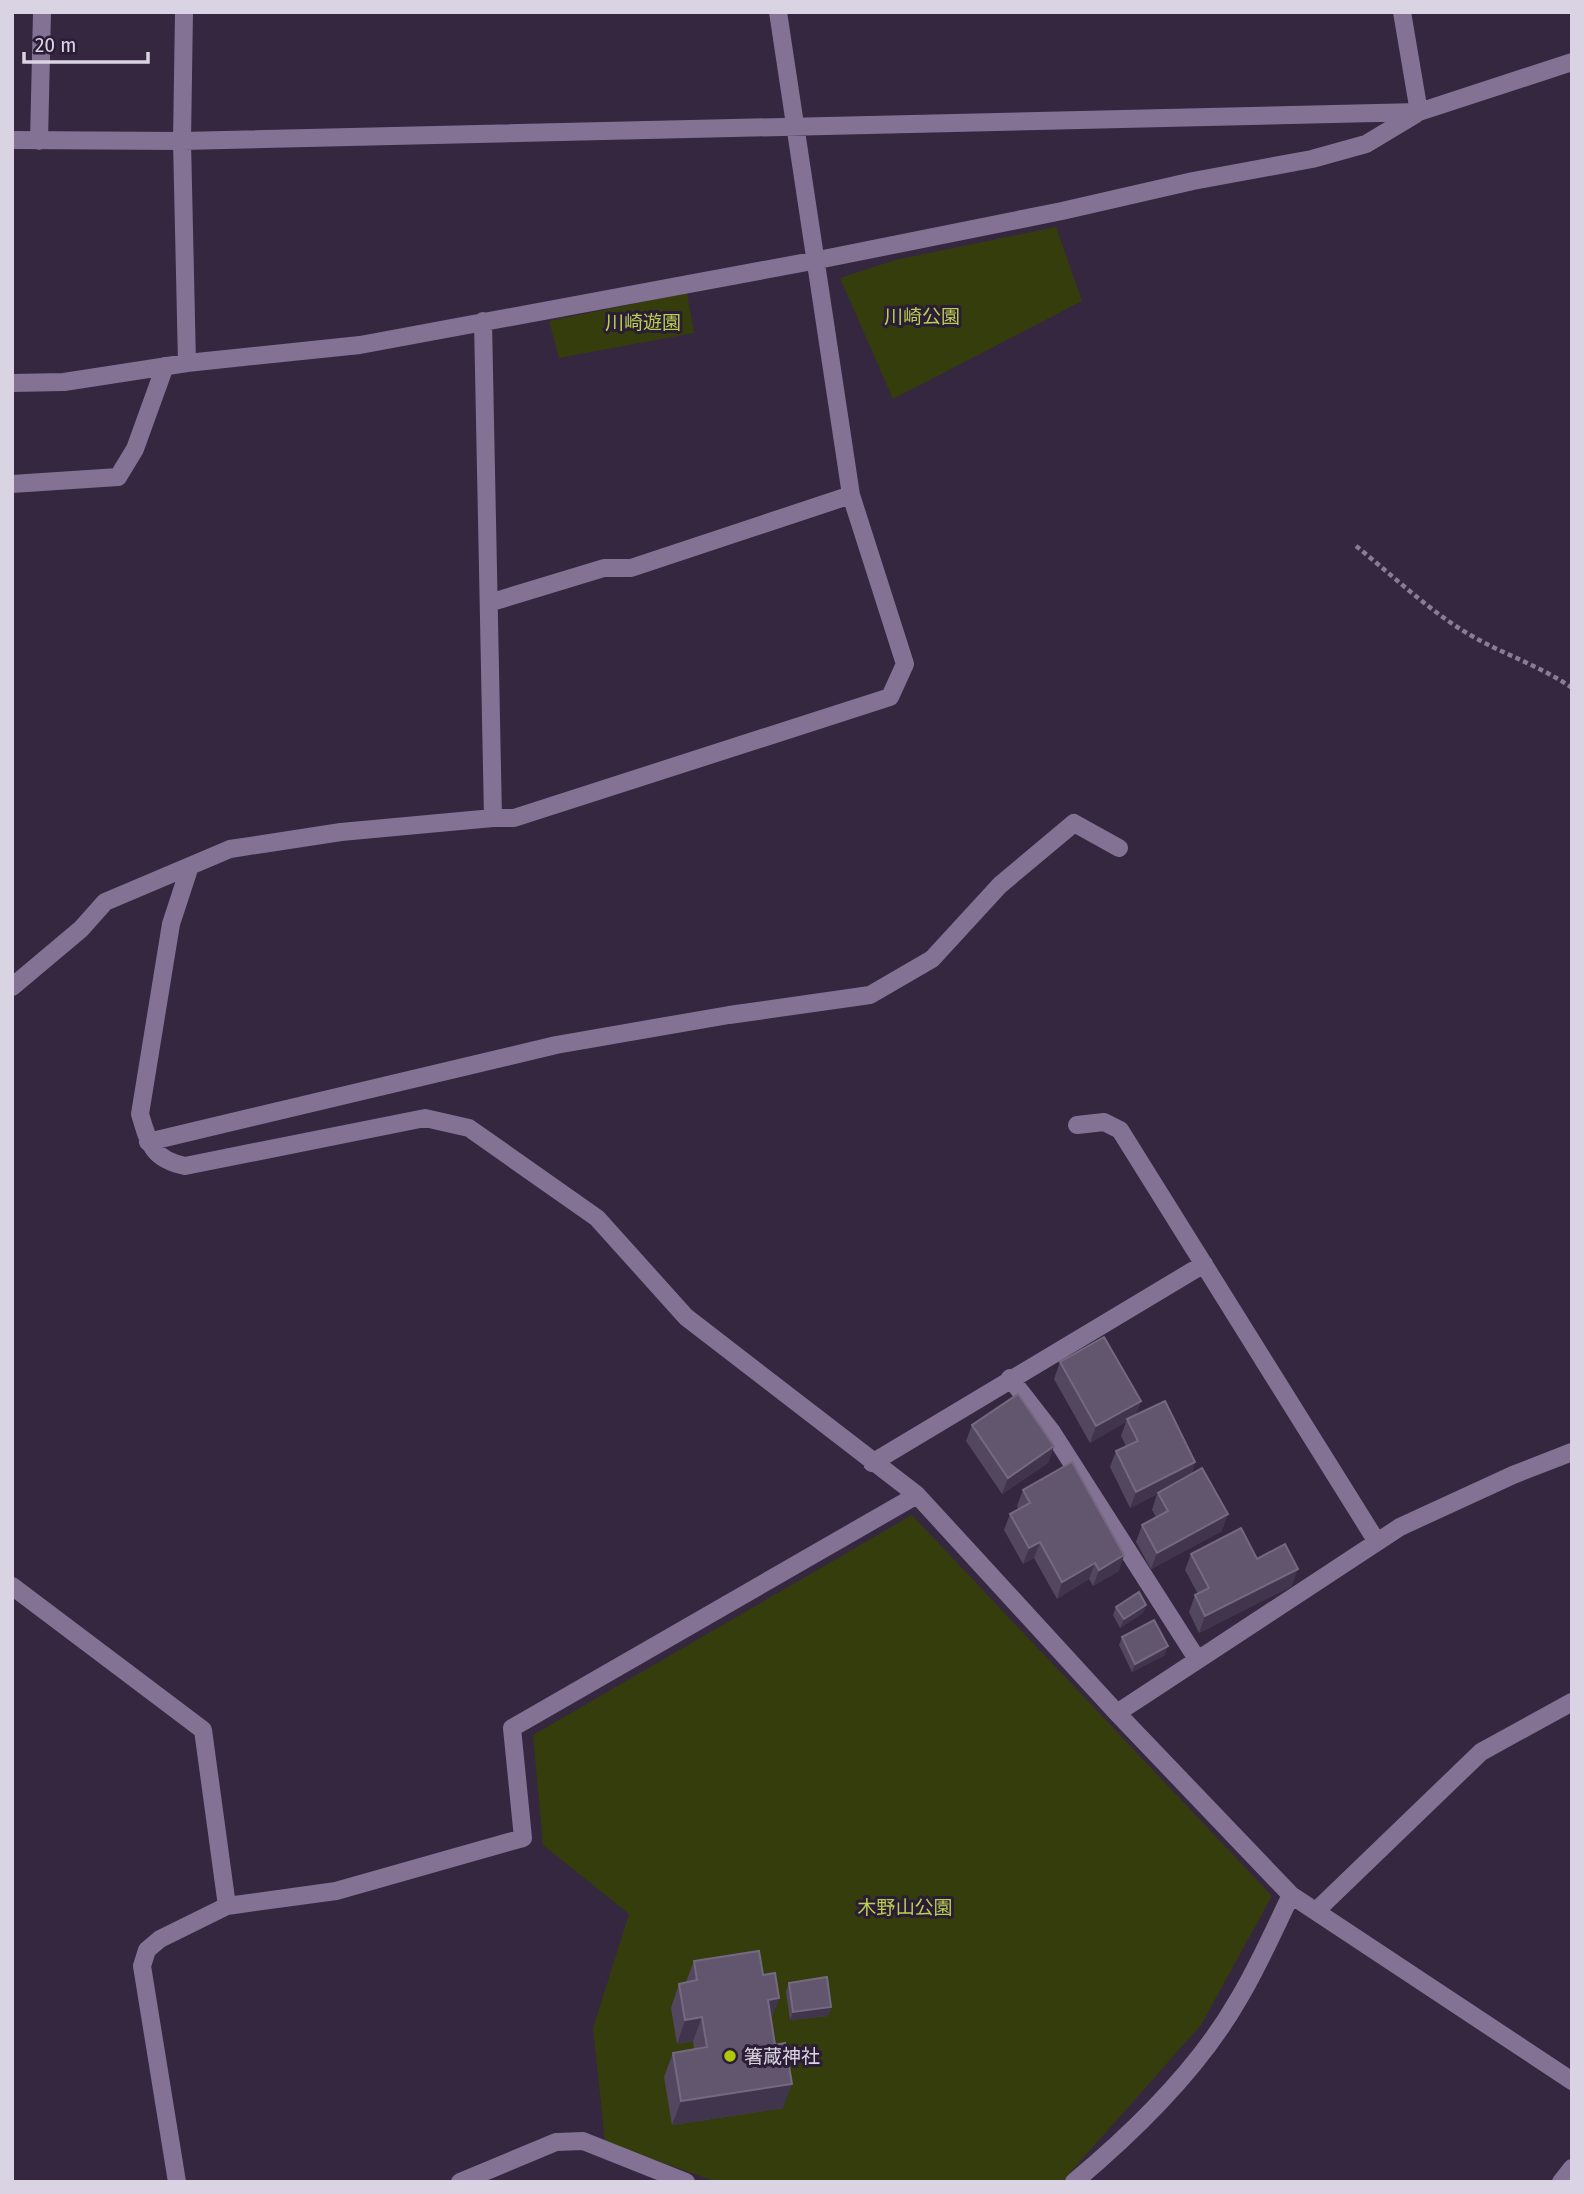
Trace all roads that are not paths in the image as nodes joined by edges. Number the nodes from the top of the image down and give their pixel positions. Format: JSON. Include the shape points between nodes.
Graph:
{"nodes":[{"id":1,"x":42,"y":12,"type":"edge"},
{"id":2,"x":184,"y":12,"type":"edge"},
{"id":3,"x":778,"y":12,"type":"edge"},
{"id":4,"x":1402,"y":12,"type":"edge"},
{"id":5,"x":1572,"y":62,"type":"edge"},
{"id":6,"x":1419,"y":112,"type":"junction"},
{"id":7,"x":796,"y":128,"type":"junction"},
{"id":8,"x":12,"y":140,"type":"edge"},
{"id":9,"x":39,"y":141,"type":"junction"},
{"id":10,"x":183,"y":141,"type":"junction"},
{"id":11,"x":818,"y":260,"type":"junction"},
{"id":12,"x":483,"y":321,"type":"junction"},
{"id":13,"x":187,"y":363,"type":"junction"},
{"id":14,"x":165,"y":366,"type":"junction"},
{"id":15,"x":12,"y":383,"type":"edge"},
{"id":16,"x":12,"y":484,"type":"edge"},
{"id":17,"x":851,"y":495,"type":"junction"},
{"id":18,"x":489,"y":603,"type":"junction"},
{"id":19,"x":493,"y":818,"type":"junction"},
{"id":20,"x":1119,"y":848,"type":"dead end"},
{"id":21,"x":190,"y":866,"type":"junction"},
{"id":22,"x":12,"y":988,"type":"edge"},
{"id":23,"x":1077,"y":1125,"type":"dead end"},
{"id":24,"x":148,"y":1142,"type":"junction"},
{"id":25,"x":1204,"y":1265,"type":"junction"},
{"id":26,"x":1010,"y":1378,"type":"junction"},
{"id":27,"x":1572,"y":1452,"type":"edge"},
{"id":28,"x":872,"y":1462,"type":"junction"},
{"id":29,"x":917,"y":1495,"type":"junction"},
{"id":30,"x":1377,"y":1542,"type":"junction"},
{"id":31,"x":12,"y":1586,"type":"edge"},
{"id":32,"x":1197,"y":1659,"type":"junction"},
{"id":33,"x":1572,"y":1702,"type":"edge"},
{"id":34,"x":1117,"y":1713,"type":"junction"},
{"id":35,"x":1291,"y":1895,"type":"junction"},
{"id":36,"x":227,"y":1906,"type":"junction"},
{"id":37,"x":1317,"y":1911,"type":"junction"},
{"id":38,"x":1572,"y":2081,"type":"edge"},
{"id":39,"x":1572,"y":2168,"type":"edge"},
{"id":40,"x":177,"y":2182,"type":"edge"},
{"id":41,"x":460,"y":2182,"type":"edge"},
{"id":42,"x":686,"y":2182,"type":"edge"},
{"id":43,"x":1074,"y":2182,"type":"edge"},
{"id":44,"x":1561,"y":2182,"type":"edge"}],
"edges":[{"from":1,"to":9,"type":"street"},
{"from":2,"to":10,"type":"street"},
{"from":3,"to":7,"type":"street"},
{"from":4,"to":6,"type":"street"},
{"from":5,"to":6,"type":"street"},
{"from":6,"to":7,"type":"street"},
{"from":6,"to":11,"type":"street","via":[[1366,144],[1312,159]]},
{"from":7,"to":10,"type":"street"},
{"from":7,"to":11,"type":"street"},
{"from":8,"to":9,"type":"street"},
{"from":9,"to":10,"type":"street"},
{"from":10,"to":13,"type":"street"},
{"from":11,"to":12,"type":"street"},
{"from":11,"to":17,"type":"street"},
{"from":12,"to":13,"type":"street","via":[[360,345]]},
{"from":12,"to":18,"type":"street"},
{"from":13,"to":14,"type":"street"},
{"from":14,"to":15,"type":"street","via":[[64,382]]},
{"from":14,"to":16,"type":"street","via":[[135,449],[118,477]]},
{"from":17,"to":18,"type":"street","via":[[631,568],[604,568]]},
{"from":17,"to":19,"type":"street","via":[[905,664],[890,696],[514,818]]},
{"from":18,"to":19,"type":"street"},
{"from":19,"to":21,"type":"street","via":[[341,832],[230,849]]},
{"from":20,"to":24,"type":"street","via":[[1074,823],[1000,885],[932,959],[870,995],[556,1045]]},
{"from":21,"to":22,"type":"street","via":[[105,902],[81,929]]},
{"from":21,"to":24,"type":"street","via":[[171,924],[140,1114]]},
{"from":23,"to":25,"type":"street","via":[[1104,1122],[1121,1130]]},
{"from":24,"to":28,"type":"street","via":[[164,1162],[185,1166],[425,1118],[469,1128],[597,1218],[686,1317]]},
{"from":25,"to":26,"type":"street"},
{"from":25,"to":30,"type":"street"},
{"from":26,"to":28,"type":"street"},
{"from":26,"to":32,"type":"street","via":[[1052,1432]]},
{"from":27,"to":30,"type":"street","via":[[1400,1527]]},
{"from":28,"to":29,"type":"street"},
{"from":29,"to":34,"type":"street"},
{"from":29,"to":36,"type":"street","via":[[512,1728],[523,1838],[336,1891]]},
{"from":30,"to":32,"type":"street"},
{"from":31,"to":36,"type":"street","via":[[203,1730]]},
{"from":32,"to":34,"type":"street"},
{"from":33,"to":37,"type":"street","via":[[1481,1752]]},
{"from":34,"to":35,"type":"street"},
{"from":35,"to":37,"type":"street"},
{"from":35,"to":43,"type":"street","via":[[1238,2002],[1190,2067],[1120,2144]]},
{"from":36,"to":40,"type":"street","via":[[160,1939],[147,1950],[142,1966]]},
{"from":37,"to":38,"type":"street"},
{"from":39,"to":44,"type":"street"},
{"from":41,"to":42,"type":"street","via":[[556,2142],[583,2141]]}]}
